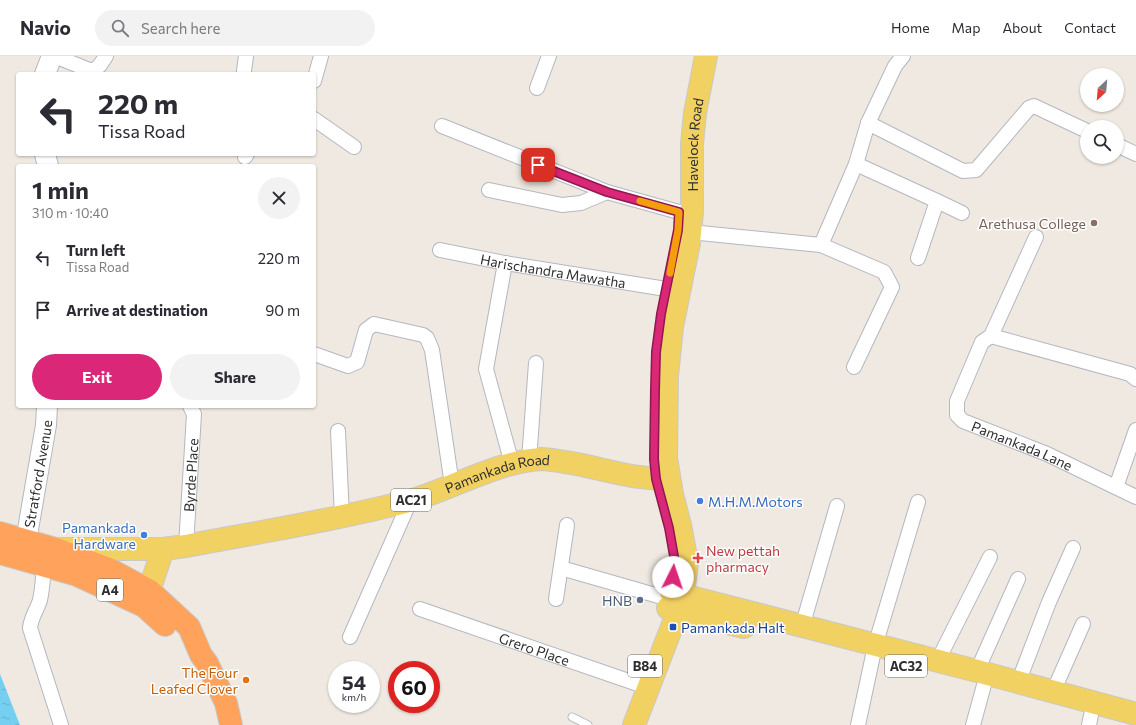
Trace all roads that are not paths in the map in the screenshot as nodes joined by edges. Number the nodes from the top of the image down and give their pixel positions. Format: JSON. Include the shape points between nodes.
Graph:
{"nodes":[{"id":1,"x":54,"y":56,"type":"edge"},
{"id":2,"x":106,"y":56,"type":"edge"},
{"id":3,"x":246,"y":56,"type":"edge"},
{"id":4,"x":321,"y":56,"type":"edge"},
{"id":5,"x":549,"y":56,"type":"edge"},
{"id":6,"x":692,"y":56,"type":"edge"},
{"id":7,"x":706,"y":56,"type":"edge"},
{"id":8,"x":903,"y":56,"type":"edge"},
{"id":9,"x":46,"y":72,"type":"edge"},
{"id":10,"x":244,"y":72,"type":"dead end"},
{"id":11,"x":316,"y":74,"type":"edge"},
{"id":12,"x":537,"y":88,"type":"dead end"},
{"id":13,"x":316,"y":120,"type":"edge"},
{"id":14,"x":868,"y":122,"type":"junction"},
{"id":15,"x":442,"y":126,"type":"dead end"},
{"id":16,"x":1080,"y":128,"type":"edge"},
{"id":17,"x":354,"y":147,"type":"dead end"},
{"id":18,"x":1124,"y":148,"type":"edge"},
{"id":19,"x":1136,"y":154,"type":"edge"},
{"id":20,"x":856,"y":164,"type":"junction"},
{"id":21,"x":489,"y":190,"type":"dead end"},
{"id":22,"x":607,"y":192,"type":"junction"},
{"id":23,"x":937,"y":202,"type":"junction"},
{"id":24,"x":679,"y":212,"type":"junction"},
{"id":25,"x":962,"y":213,"type":"dead end"},
{"id":26,"x":690,"y":232,"type":"junction"},
{"id":27,"x":1036,"y":237,"type":"dead end"},
{"id":28,"x":821,"y":245,"type":"junction"},
{"id":29,"x":440,"y":250,"type":"dead end"},
{"id":30,"x":918,"y":258,"type":"dead end"},
{"id":31,"x":505,"y":263,"type":"junction"},
{"id":32,"x":666,"y":290,"type":"junction"},
{"id":33,"x":991,"y":336,"type":"junction"},
{"id":34,"x":316,"y":355,"type":"edge"},
{"id":35,"x":536,"y":363,"type":"dead end"},
{"id":36,"x":854,"y":367,"type":"dead end"},
{"id":37,"x":1134,"y":373,"type":"edge"},
{"id":38,"x":48,"y":408,"type":"edge"},
{"id":39,"x":191,"y":408,"type":"edge"},
{"id":40,"x":338,"y":430,"type":"dead end"},
{"id":41,"x":1136,"y":430,"type":"edge"},
{"id":42,"x":520,"y":463,"type":"junction"},
{"id":43,"x":662,"y":479,"type":"junction"},
{"id":44,"x":452,"y":485,"type":"junction"},
{"id":45,"x":1116,"y":487,"type":"junction"},
{"id":46,"x":1136,"y":497,"type":"edge"},
{"id":47,"x":410,"y":500,"type":"junction"},
{"id":48,"x":918,"y":502,"type":"dead end"},
{"id":49,"x":837,"y":506,"type":"dead end"},
{"id":50,"x":342,"y":516,"type":"junction"},
{"id":51,"x":566,"y":525,"type":"dead end"},
{"id":52,"x":186,"y":546,"type":"junction"},
{"id":53,"x":10,"y":548,"type":"edge"},
{"id":54,"x":1073,"y":548,"type":"dead end"},
{"id":55,"x":163,"y":549,"type":"junction"},
{"id":56,"x":49,"y":554,"type":"junction"},
{"id":57,"x":990,"y":557,"type":"dead end"},
{"id":58,"x":561,"y":568,"type":"junction"},
{"id":59,"x":1018,"y":579,"type":"dead end"},
{"id":60,"x":147,"y":598,"type":"junction"},
{"id":61,"x":556,"y":599,"type":"dead end"},
{"id":62,"x":674,"y":601,"type":"junction"},
{"id":63,"x":420,"y":609,"type":"dead end"},
{"id":64,"x":1083,"y":624,"type":"dead end"},
{"id":65,"x":802,"y":627,"type":"junction"},
{"id":66,"x":350,"y":637,"type":"dead end"},
{"id":67,"x":874,"y":652,"type":"junction"},
{"id":68,"x":937,"y":662,"type":"junction"},
{"id":69,"x":980,"y":678,"type":"junction"},
{"id":70,"x":1018,"y":683,"type":"junction"},
{"id":71,"x":644,"y":686,"type":"junction"},
{"id":72,"x":1052,"y":692,"type":"junction"},
{"id":73,"x":1136,"y":714,"type":"edge"},
{"id":74,"x":572,"y":717,"type":"dead end"},
{"id":75,"x":1090,"y":720,"type":"edge"},
{"id":76,"x":61,"y":725,"type":"edge"},
{"id":77,"x":231,"y":725,"type":"edge"},
{"id":78,"x":588,"y":725,"type":"edge"},
{"id":79,"x":623,"y":725,"type":"edge"},
{"id":80,"x":634,"y":725,"type":"edge"},
{"id":81,"x":858,"y":725,"type":"edge"},
{"id":82,"x":973,"y":725,"type":"edge"},
{"id":83,"x":1132,"y":725,"type":"edge"}],
"edges":[{"from":1,"to":2,"type":"street","via":[[95,70]]},
{"from":1,"to":9,"type":"main road"},
{"from":3,"to":10,"type":"street"},
{"from":4,"to":11,"type":"street"},
{"from":5,"to":12,"type":"street"},
{"from":6,"to":24,"type":"main road","name":"Havelock Road","number":"B84","via":[[678,155]]},
{"from":7,"to":26,"type":"main road","name":"Havelock Road","number":"B84","via":[[692,144]]},
{"from":8,"to":14,"type":"street","via":[[895,66]]},
{"from":13,"to":17,"type":"street"},
{"from":14,"to":16,"type":"street","via":[[963,171],[976,170],[1029,108],[1034,106]]},
{"from":14,"to":20,"type":"street"},
{"from":15,"to":22,"type":"street"},
{"from":18,"to":19,"type":"street"},
{"from":20,"to":23,"type":"street"},
{"from":20,"to":28,"type":"street"},
{"from":21,"to":22,"type":"street","via":[[562,205],[582,203]]},
{"from":22,"to":24,"type":"street"},
{"from":23,"to":25,"type":"street"},
{"from":23,"to":30,"type":"street"},
{"from":24,"to":32,"type":"main road","name":"Havelock Road","number":"B84"},
{"from":26,"to":28,"type":"street"},
{"from":26,"to":43,"type":"main road","name":"Havelock Road","number":"B84","via":[[672,327],[667,376],[666,458]]},
{"from":27,"to":33,"type":"street","name":"Pamankada Lane"},
{"from":28,"to":36,"type":"street","via":[[884,272],[892,287]]},
{"from":29,"to":31,"type":"street","name":"Harischandra Mawatha"},
{"from":31,"to":32,"type":"street","name":"Harischandra Mawatha"},
{"from":31,"to":42,"type":"street","via":[[486,370]]},
{"from":32,"to":43,"type":"main road","name":"Havelock Road","number":"B84","via":[[656,352],[654,459]]},
{"from":33,"to":37,"type":"street"},
{"from":33,"to":45,"type":"street","name":"Pamankada Lane","via":[[982,342],[957,401],[957,415],[963,421],[1047,454]]},
{"from":34,"to":44,"type":"street","via":[[348,366],[357,362],[366,330],[374,324],[427,338],[432,350]]},
{"from":35,"to":42,"type":"street"},
{"from":38,"to":53,"type":"main road","name":"Stratford Avenue","via":[[46,425]]},
{"from":39,"to":52,"type":"street","name":"Byrde Place","via":[[194,414]]},
{"from":40,"to":50,"type":"street"},
{"from":41,"to":45,"type":"street"},
{"from":42,"to":43,"type":"main road","name":"Pamankada Road","number":"AC21","via":[[542,459],[627,476]]},
{"from":42,"to":44,"type":"main road","name":"Pamankada Road","number":"AC21"},
{"from":43,"to":62,"type":"main road","name":"Havelock Road","number":"B84","via":[[675,562]]},
{"from":44,"to":47,"type":"main road","name":"Pamankada Road","number":"AC21"},
{"from":45,"to":46,"type":"street","name":"Pamankada Lane"},
{"from":47,"to":50,"type":"main road","name":"Pamankada Road","number":"AC21"},
{"from":47,"to":66,"type":"street"},
{"from":48,"to":67,"type":"street"},
{"from":49,"to":65,"type":"street"},
{"from":50,"to":52,"type":"main road","name":"Pamankada Road","number":"AC21"},
{"from":51,"to":58,"type":"street"},
{"from":52,"to":55,"type":"main road","name":"Pamankada Road","number":"AC21"},
{"from":53,"to":56,"type":"highway","number":"A4"},
{"from":54,"to":70,"type":"street"},
{"from":55,"to":56,"type":"main road","name":"Pamankada Road","number":"AC21"},
{"from":55,"to":60,"type":"main road"},
{"from":56,"to":60,"type":"highway","number":"A4","via":[[77,575]]},
{"from":56,"to":76,"type":"street","via":[[39,603],[30,628]]},
{"from":57,"to":68,"type":"street"},
{"from":58,"to":61,"type":"street"},
{"from":58,"to":62,"type":"street"},
{"from":59,"to":69,"type":"street"},
{"from":60,"to":77,"type":"highway","number":"A4","via":[[172,632],[201,655],[207,663],[226,704]]},
{"from":62,"to":65,"type":"main road","number":"AC32"},
{"from":62,"to":67,"type":"main road","number":"AC32"},
{"from":62,"to":71,"type":"main road","name":"Havelock Road","number":"B84"},
{"from":63,"to":71,"type":"street","name":"Grero Place"},
{"from":64,"to":72,"type":"street"},
{"from":65,"to":67,"type":"main road","number":"AC32"},
{"from":67,"to":68,"type":"main road","number":"AC32"},
{"from":67,"to":69,"type":"main road","number":"AC32"},
{"from":67,"to":81,"type":"street"},
{"from":68,"to":69,"type":"main road","number":"AC32"},
{"from":69,"to":70,"type":"main road","number":"AC32"},
{"from":69,"to":75,"type":"main road","number":"AC32"},
{"from":69,"to":82,"type":"street"},
{"from":70,"to":72,"type":"main road","number":"AC32"},
{"from":71,"to":79,"type":"main road","name":"Havelock Road","number":"B84"},
{"from":71,"to":80,"type":"main road","name":"Havelock Road","number":"B84"},
{"from":72,"to":73,"type":"main road","number":"AC32"},
{"from":74,"to":78,"type":"lane"},
{"from":75,"to":83,"type":"main road","number":"AC32"}]}
